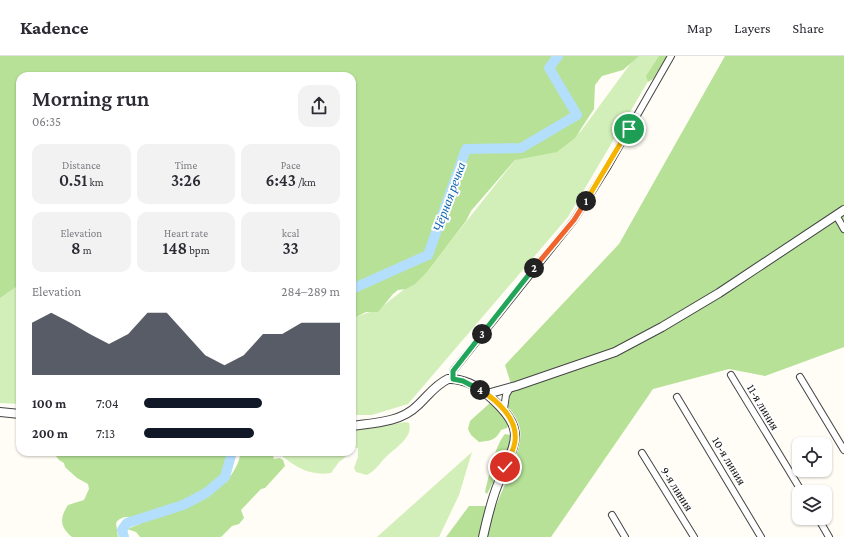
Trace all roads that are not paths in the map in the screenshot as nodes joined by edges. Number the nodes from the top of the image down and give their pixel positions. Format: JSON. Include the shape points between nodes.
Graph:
{"nodes":[{"id":1,"x":671,"y":56,"type":"edge"},
{"id":2,"x":844,"y":210,"type":"edge"},
{"id":3,"x":836,"y":215,"type":"junction"},
{"id":4,"x":844,"y":229,"type":"edge"},
{"id":5,"x":731,"y":375,"type":"dead end"},
{"id":6,"x":800,"y":378,"type":"dead end"},
{"id":7,"x":453,"y":379,"type":"junction"},
{"id":8,"x":510,"y":388,"type":"junction"},
{"id":9,"x":487,"y":394,"type":"junction"},
{"id":10,"x":677,"y":397,"type":"dead end"},
{"id":11,"x":504,"y":409,"type":"junction"},
{"id":12,"x":0,"y":412,"type":"edge"},
{"id":13,"x":16,"y":414,"type":"edge"},
{"id":14,"x":356,"y":425,"type":"edge"},
{"id":15,"x":844,"y":450,"type":"edge"},
{"id":16,"x":642,"y":453,"type":"dead end"},
{"id":17,"x":798,"y":485,"type":"edge"},
{"id":18,"x":612,"y":515,"type":"dead end"},
{"id":19,"x":822,"y":525,"type":"edge"},
{"id":20,"x":483,"y":537,"type":"edge"},
{"id":21,"x":625,"y":537,"type":"edge"},
{"id":22,"x":694,"y":537,"type":"edge"},
{"id":23,"x":762,"y":537,"type":"edge"},
{"id":24,"x":829,"y":537,"type":"edge"}],
"edges":[{"from":1,"to":7,"type":"street","via":[[574,220],[453,371]]},
{"from":2,"to":3,"type":"street"},
{"from":3,"to":4,"type":"street"},
{"from":3,"to":8,"type":"street","via":[[662,328],[615,352]]},
{"from":5,"to":17,"type":"street","name":"11-я линия"},
{"from":6,"to":15,"type":"street"},
{"from":7,"to":9,"type":"street","via":[[463,381]]},
{"from":7,"to":14,"type":"street","via":[[442,381],[417,407],[405,415]]},
{"from":8,"to":9,"type":"street"},
{"from":8,"to":11,"type":"street"},
{"from":9,"to":11,"type":"street"},
{"from":10,"to":23,"type":"street","name":"10-я линия"},
{"from":11,"to":20,"type":"street","via":[[513,424],[515,443],[494,495]]},
{"from":12,"to":13,"type":"street"},
{"from":16,"to":22,"type":"street","name":"9-я линия"},
{"from":18,"to":21,"type":"street"},
{"from":19,"to":24,"type":"street"}]}
